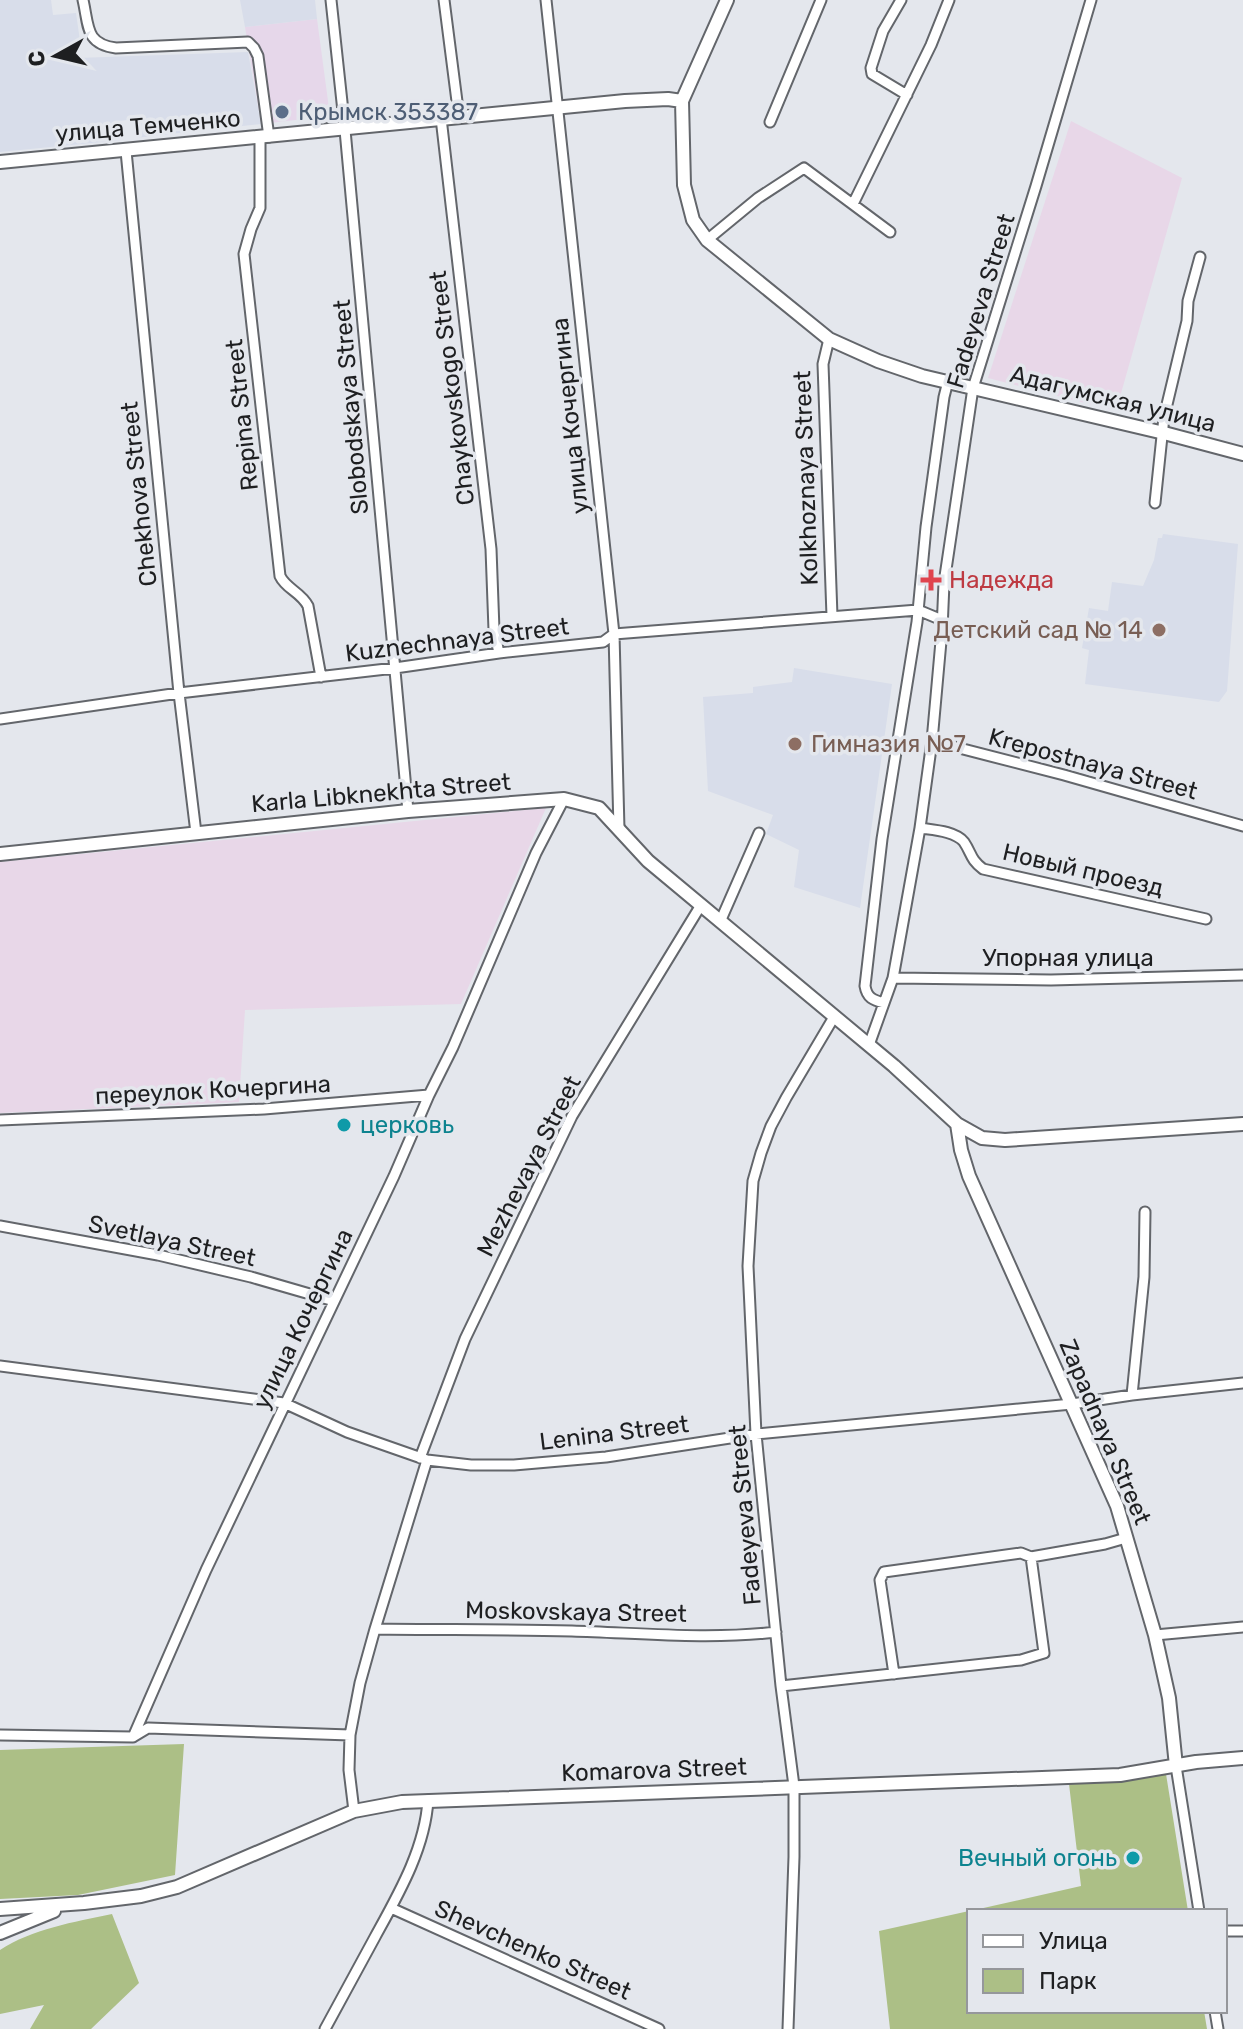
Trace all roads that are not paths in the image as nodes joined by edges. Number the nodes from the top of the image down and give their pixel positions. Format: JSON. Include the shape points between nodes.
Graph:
{"nodes":[{"id":1,"x":83,"y":0,"type":"edge"},
{"id":2,"x":331,"y":0,"type":"edge"},
{"id":3,"x":444,"y":0,"type":"edge"},
{"id":4,"x":546,"y":0,"type":"edge"},
{"id":5,"x":727,"y":0,"type":"edge"},
{"id":6,"x":821,"y":0,"type":"edge"},
{"id":7,"x":901,"y":0,"type":"edge"},
{"id":8,"x":949,"y":0,"type":"edge"},
{"id":9,"x":1091,"y":0,"type":"edge"},
{"id":10,"x":907,"y":95,"type":"junction"},
{"id":11,"x":682,"y":101,"type":"junction"},
{"id":12,"x":556,"y":108,"type":"junction"},
{"id":13,"x":459,"y":117,"type":"junction"},
{"id":14,"x":441,"y":118,"type":"junction"},
{"id":15,"x":770,"y":122,"type":"dead end"},
{"id":16,"x":345,"y":130,"type":"junction"},
{"id":17,"x":264,"y":137,"type":"junction"},
{"id":18,"x":126,"y":151,"type":"junction"},
{"id":19,"x":0,"y":162,"type":"edge"},
{"id":20,"x":853,"y":204,"type":"junction"},
{"id":21,"x":890,"y":232,"type":"dead end"},
{"id":22,"x":707,"y":240,"type":"junction"},
{"id":23,"x":1200,"y":257,"type":"dead end"},
{"id":24,"x":829,"y":339,"type":"junction"},
{"id":25,"x":948,"y":381,"type":"junction"},
{"id":26,"x":973,"y":388,"type":"junction"},
{"id":27,"x":1164,"y":433,"type":"junction"},
{"id":28,"x":1243,"y":454,"type":"edge"},
{"id":29,"x":1155,"y":503,"type":"dead end"},
{"id":30,"x":918,"y":610,"type":"junction"},
{"id":31,"x":832,"y":616,"type":"junction"},
{"id":32,"x":942,"y":620,"type":"junction"},
{"id":33,"x":614,"y":634,"type":"junction"},
{"id":34,"x":499,"y":653,"type":"junction"},
{"id":35,"x":395,"y":668,"type":"junction"},
{"id":36,"x":321,"y":677,"type":"junction"},
{"id":37,"x":179,"y":693,"type":"junction"},
{"id":38,"x":0,"y":719,"type":"edge"},
{"id":39,"x":932,"y":741,"type":"junction"},
{"id":40,"x":564,"y":799,"type":"junction"},
{"id":41,"x":408,"y":811,"type":"junction"},
{"id":42,"x":1243,"y":826,"type":"edge"},
{"id":43,"x":920,"y":828,"type":"junction"},
{"id":44,"x":619,"y":829,"type":"junction"},
{"id":45,"x":196,"y":833,"type":"junction"},
{"id":46,"x":759,"y":833,"type":"dead end"},
{"id":47,"x":0,"y":854,"type":"edge"},
{"id":48,"x":701,"y":905,"type":"junction"},
{"id":49,"x":1206,"y":919,"type":"dead end"},
{"id":50,"x":720,"y":922,"type":"junction"},
{"id":51,"x":1243,"y":975,"type":"edge"},
{"id":52,"x":893,"y":978,"type":"junction"},
{"id":53,"x":884,"y":1003,"type":"junction"},
{"id":54,"x":834,"y":1017,"type":"junction"},
{"id":55,"x":869,"y":1045,"type":"junction"},
{"id":56,"x":429,"y":1095,"type":"junction"},
{"id":57,"x":0,"y":1120,"type":"edge"},
{"id":58,"x":957,"y":1124,"type":"junction"},
{"id":59,"x":1243,"y":1124,"type":"edge"},
{"id":60,"x":1145,"y":1212,"type":"dead end"},
{"id":61,"x":0,"y":1226,"type":"edge"},
{"id":62,"x":334,"y":1301,"type":"junction"},
{"id":63,"x":0,"y":1366,"type":"edge"},
{"id":64,"x":1243,"y":1383,"type":"edge"},
{"id":65,"x":1132,"y":1395,"type":"junction"},
{"id":66,"x":284,"y":1403,"type":"junction"},
{"id":67,"x":1072,"y":1404,"type":"junction"},
{"id":68,"x":756,"y":1434,"type":"junction"},
{"id":69,"x":424,"y":1459,"type":"junction"},
{"id":70,"x":1126,"y":1538,"type":"junction"},
{"id":71,"x":1031,"y":1557,"type":"junction"},
{"id":72,"x":1243,"y":1627,"type":"edge"},
{"id":73,"x":375,"y":1629,"type":"junction"},
{"id":74,"x":776,"y":1632,"type":"junction"},
{"id":75,"x":1155,"y":1635,"type":"junction"},
{"id":76,"x":894,"y":1674,"type":"junction"},
{"id":77,"x":781,"y":1686,"type":"junction"},
{"id":78,"x":0,"y":1735,"type":"edge"},
{"id":79,"x":350,"y":1735,"type":"junction"},
{"id":80,"x":133,"y":1737,"type":"junction"},
{"id":81,"x":1243,"y":1758,"type":"edge"},
{"id":82,"x":1176,"y":1766,"type":"junction"},
{"id":83,"x":794,"y":1786,"type":"junction"},
{"id":84,"x":428,"y":1800,"type":"junction"},
{"id":85,"x":354,"y":1811,"type":"junction"},
{"id":86,"x":84,"y":1903,"type":"junction"},
{"id":87,"x":391,"y":1908,"type":"junction"},
{"id":88,"x":0,"y":1909,"type":"edge"},
{"id":89,"x":1199,"y":1909,"type":"edge"},
{"id":90,"x":0,"y":1933,"type":"edge"},
{"id":91,"x":325,"y":2029,"type":"edge"},
{"id":92,"x":659,"y":2029,"type":"edge"},
{"id":93,"x":788,"y":2029,"type":"edge"}],
"edges":[{"from":1,"to":17,"type":"street","name":"Repina Street","via":[[91,35],[102,46],[248,42],[258,56]]},
{"from":2,"to":16,"type":"street","name":"Slobodskaya Street"},
{"from":3,"to":13,"type":"street"},
{"from":4,"to":12,"type":"street","name":"улица Кочергина"},
{"from":5,"to":11,"type":"main road","name":"Kolkhoznaya Street"},
{"from":6,"to":15,"type":"street"},
{"from":7,"to":10,"type":"street","via":[[871,68],[872,74]]},
{"from":8,"to":10,"type":"street"},
{"from":9,"to":26,"type":"street","name":"Fadeyeva Street"},
{"from":10,"to":20,"type":"street"},
{"from":11,"to":12,"type":"main road","name":"улица Темченко"},
{"from":11,"to":22,"type":"main road","name":"Kolkhoznaya Street","via":[[684,185],[693,220]]},
{"from":12,"to":13,"type":"main road","name":"улица Темченко"},
{"from":12,"to":33,"type":"street","name":"улица Кочергина"},
{"from":13,"to":14,"type":"main road","name":"улица Темченко"},
{"from":14,"to":16,"type":"main road","name":"улица Темченко"},
{"from":14,"to":34,"type":"street","name":"Chaykovskogo Street"},
{"from":16,"to":17,"type":"main road","name":"улица Темченко"},
{"from":16,"to":35,"type":"street","name":"Slobodskaya Street"},
{"from":17,"to":18,"type":"main road","name":"улица Темченко"},
{"from":17,"to":36,"type":"street","name":"Repina Street","via":[[260,208],[244,254],[280,576],[308,606]]},
{"from":18,"to":19,"type":"main road","name":"улица Темченко"},
{"from":18,"to":37,"type":"street","name":"Chekhova Street"},
{"from":20,"to":21,"type":"street"},
{"from":20,"to":22,"type":"street","via":[[804,168]]},
{"from":22,"to":24,"type":"main road","name":"Kolkhoznaya Street"},
{"from":23,"to":27,"type":"street"},
{"from":24,"to":25,"type":"main road","name":"Kolkhoznaya Street","via":[[878,361]]},
{"from":24,"to":31,"type":"street","name":"Kolkhoznaya Street","via":[[823,364]]},
{"from":25,"to":26,"type":"main road","name":"Kolkhoznaya Street"},
{"from":25,"to":30,"type":"street","name":"Fadeyeva Street"},
{"from":26,"to":27,"type":"main road","name":"Адагумская улица"},
{"from":26,"to":32,"type":"street","name":"Fadeyeva Street"},
{"from":27,"to":28,"type":"main road","name":"Адагумская улица"},
{"from":27,"to":29,"type":"street"},
{"from":30,"to":31,"type":"street","name":"Kuznechnaya Street"},
{"from":30,"to":32,"type":"street"},
{"from":30,"to":53,"type":"street","name":"Fadeyeva Street","via":[[865,986],[871,999]]},
{"from":31,"to":33,"type":"street","name":"Kuznechnaya Street"},
{"from":32,"to":39,"type":"street","name":"Fadeyeva Street"},
{"from":33,"to":34,"type":"street","name":"Kuznechnaya Street","via":[[603,642]]},
{"from":33,"to":44,"type":"street","name":"улица Кочергина"},
{"from":34,"to":35,"type":"street","name":"Kuznechnaya Street"},
{"from":35,"to":36,"type":"street","name":"Kuznechnaya Street"},
{"from":35,"to":41,"type":"street","name":"Slobodskaya Street"},
{"from":36,"to":37,"type":"street","name":"Kuznechnaya Street"},
{"from":37,"to":38,"type":"street","name":"Kuznechnaya Street"},
{"from":37,"to":45,"type":"street","name":"Chekhova Street"},
{"from":39,"to":42,"type":"street","name":"Krepostnaya Street"},
{"from":39,"to":43,"type":"street","name":"Fadeyeva Street"},
{"from":40,"to":41,"type":"main road","name":"Karla Libknekhta Street"},
{"from":40,"to":44,"type":"main road","name":"Karla Libknekhta Street","via":[[599,808]]},
{"from":40,"to":56,"type":"street","name":"улица Кочергина"},
{"from":41,"to":45,"type":"main road","name":"Karla Libknekhta Street"},
{"from":43,"to":49,"type":"street","name":"Новый проезд","via":[[957,836],[983,869]]},
{"from":43,"to":52,"type":"street","name":"Fadeyeva Street"},
{"from":44,"to":48,"type":"main road","name":"Karla Libknekhta Street"},
{"from":45,"to":47,"type":"main road","name":"Karla Libknekhta Street"},
{"from":46,"to":50,"type":"street"},
{"from":48,"to":50,"type":"main road","name":"Karla Libknekhta Street"},
{"from":48,"to":69,"type":"street","name":"Mezhevaya Street","via":[[572,1116],[465,1339]]},
{"from":50,"to":54,"type":"main road","name":"Karla Libknekhta Street"},
{"from":51,"to":52,"type":"street","name":"Упорная улица"},
{"from":52,"to":53,"type":"street","name":"Fadeyeva Street"},
{"from":53,"to":55,"type":"street","name":"Fadeyeva Street"},
{"from":54,"to":55,"type":"main road","name":"Karla Libknekhta Street"},
{"from":54,"to":68,"type":"street","name":"Fadeyeva Street","via":[[771,1126],[753,1181],[748,1266]]},
{"from":55,"to":58,"type":"main road","name":"Karla Libknekhta Street"},
{"from":56,"to":57,"type":"street","name":"переулок Кочергина","via":[[264,1109]]},
{"from":56,"to":62,"type":"street","name":"улица Кочергина"},
{"from":58,"to":59,"type":"main road","name":"Karla Libknekhta Street","via":[[982,1138],[1005,1140]]},
{"from":58,"to":67,"type":"main road","name":"Zapadnaya Street","via":[[969,1176]]},
{"from":60,"to":65,"type":"street"},
{"from":61,"to":62,"type":"street","name":"Svetlaya Street","via":[[158,1255]]},
{"from":62,"to":66,"type":"street","name":"улица Кочергина"},
{"from":63,"to":66,"type":"street","name":"Lenina Street"},
{"from":64,"to":65,"type":"street","name":"Lenina Street"},
{"from":65,"to":67,"type":"street","name":"Lenina Street"},
{"from":66,"to":69,"type":"street","name":"Lenina Street"},
{"from":66,"to":80,"type":"street","name":"улица Кочергина"},
{"from":67,"to":68,"type":"street","name":"Lenina Street"},
{"from":67,"to":70,"type":"main road","name":"Zapadnaya Street"},
{"from":68,"to":69,"type":"street","name":"Lenina Street","via":[[544,1463],[471,1465]]},
{"from":68,"to":74,"type":"street","name":"Fadeyeva Street"},
{"from":69,"to":73,"type":"street","name":"Mezhevaya Street"},
{"from":70,"to":71,"type":"street"},
{"from":70,"to":75,"type":"main road","name":"Zapadnaya Street"},
{"from":71,"to":76,"type":"street","via":[[1044,1653]]},
{"from":71,"to":76,"type":"street","via":[[1021,1553],[884,1572],[880,1580]]},
{"from":72,"to":75,"type":"street"},
{"from":73,"to":74,"type":"street","name":"Moskovskaya Street"},
{"from":73,"to":79,"type":"street","name":"Mezhevaya Street"},
{"from":74,"to":77,"type":"street","name":"Fadeyeva Street"},
{"from":75,"to":82,"type":"main road","name":"Zapadnaya Street"},
{"from":76,"to":77,"type":"street"},
{"from":77,"to":83,"type":"street","name":"Fadeyeva Street"},
{"from":78,"to":80,"type":"street"},
{"from":79,"to":80,"type":"street","via":[[148,1728]]},
{"from":79,"to":85,"type":"street","name":"Mezhevaya Street"},
{"from":81,"to":82,"type":"main road","name":"Komarova Street"},
{"from":82,"to":83,"type":"main road","name":"Komarova Street","via":[[1120,1775]]},
{"from":82,"to":89,"type":"street","name":"Zapadnaya Street"},
{"from":83,"to":84,"type":"main road","name":"Komarova Street"},
{"from":83,"to":93,"type":"street","name":"Fadeyeva Street"},
{"from":84,"to":85,"type":"main road","name":"Komarova Street"},
{"from":84,"to":87,"type":"street","via":[[417,1851]]},
{"from":85,"to":86,"type":"main road","name":"Komarova Street","via":[[177,1887]]},
{"from":86,"to":88,"type":"main road"},
{"from":86,"to":90,"type":"main road"},
{"from":87,"to":91,"type":"street"},
{"from":87,"to":92,"type":"street","name":"Shevchenko Street"}]}
